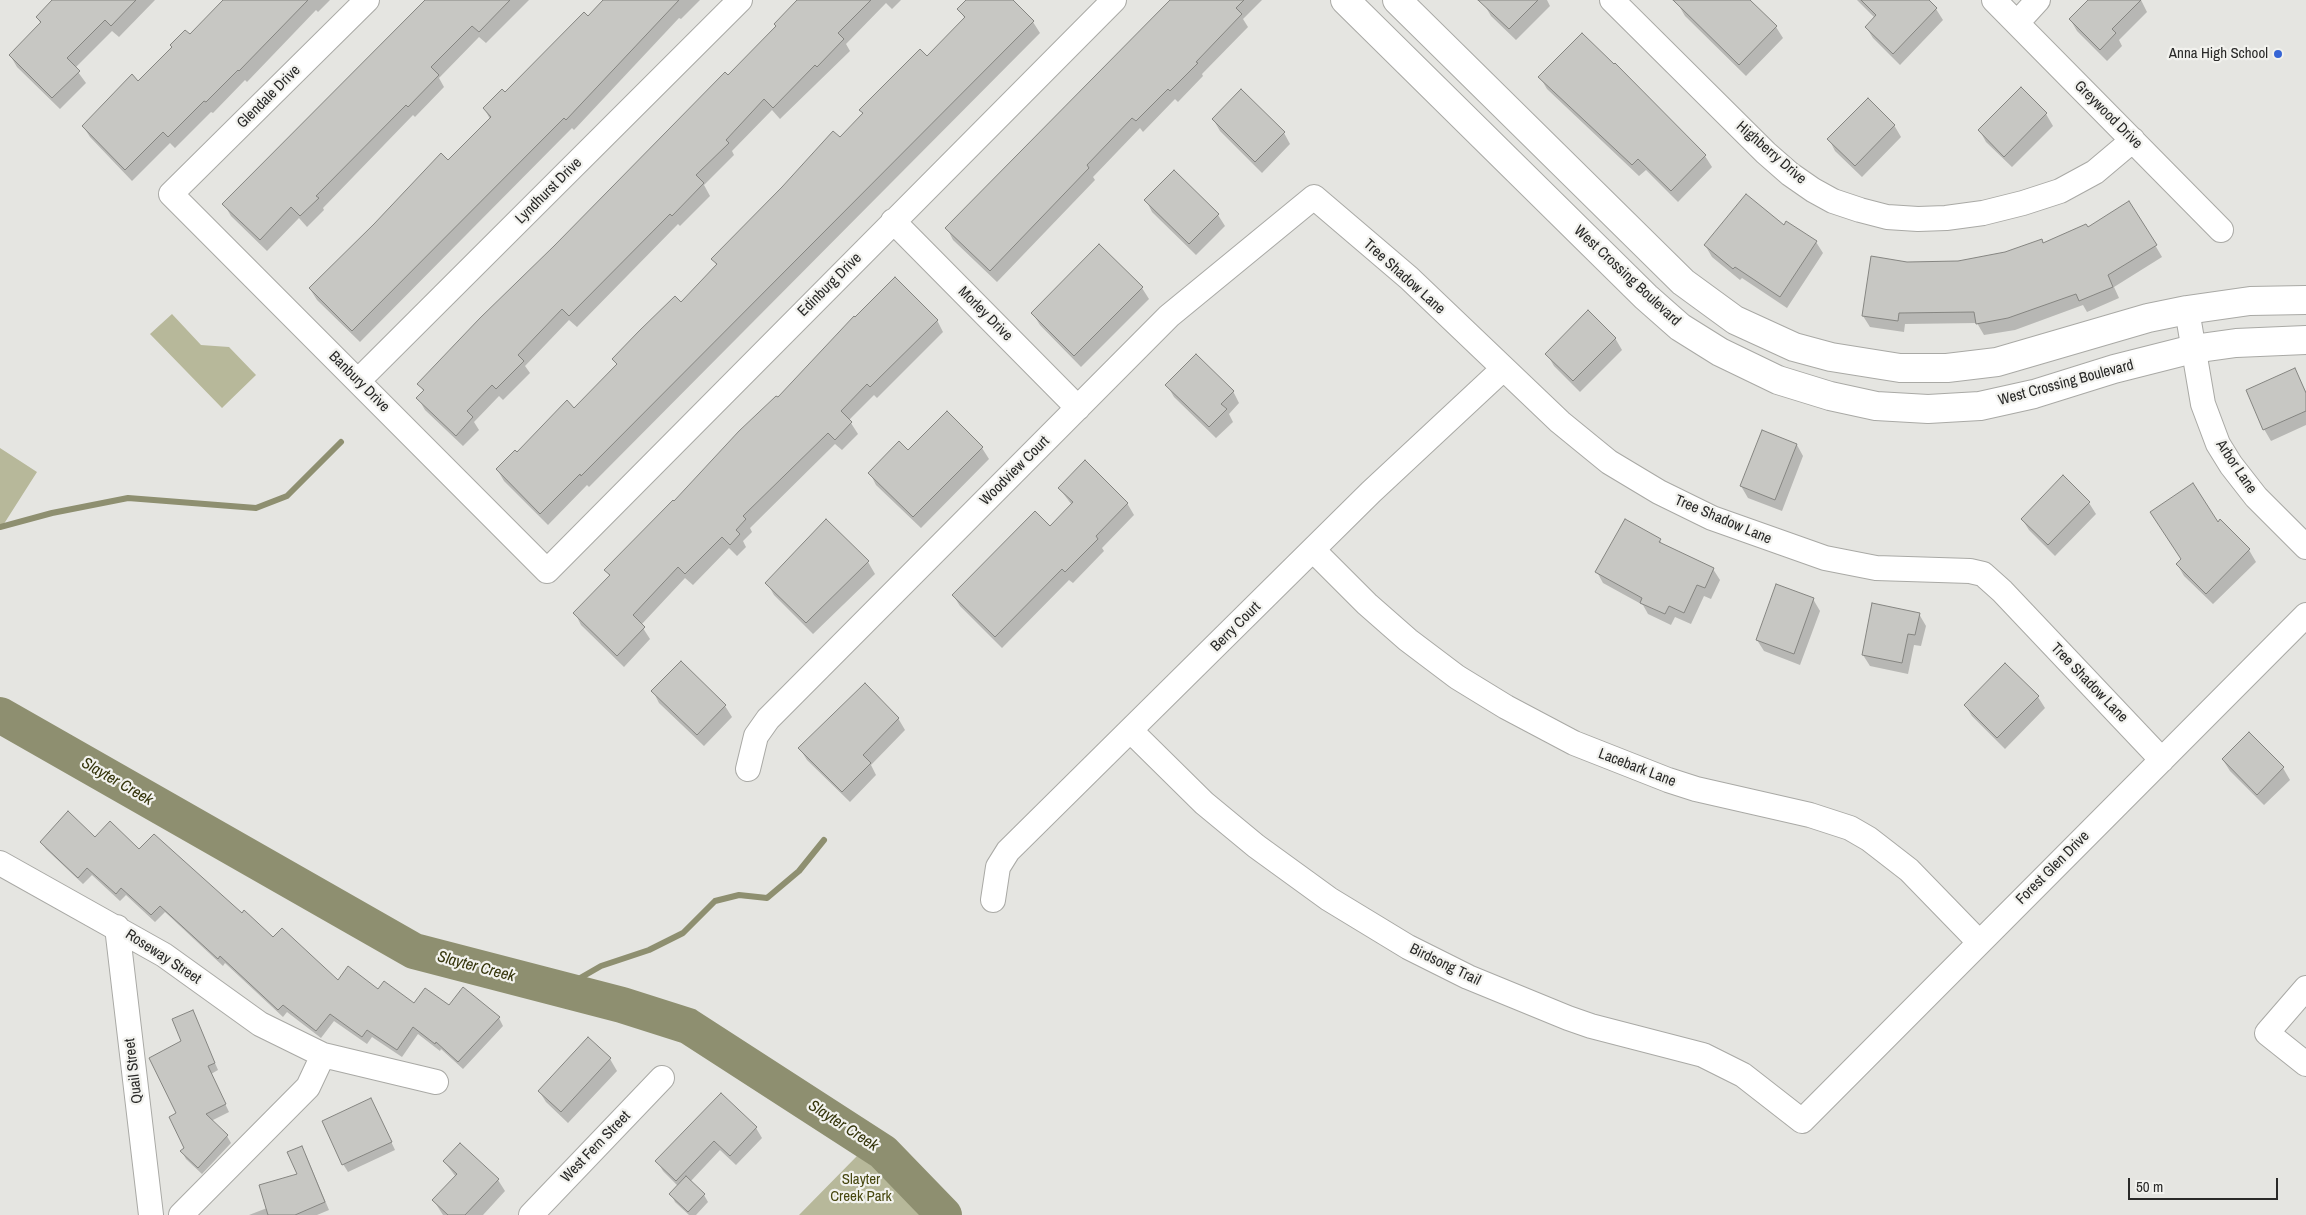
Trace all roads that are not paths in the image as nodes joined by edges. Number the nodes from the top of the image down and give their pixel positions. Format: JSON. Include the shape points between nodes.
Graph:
{"nodes":[{"id":1,"x":367,"y":0,"type":"edge"},
{"id":2,"x":740,"y":0,"type":"edge"},
{"id":3,"x":1114,"y":0,"type":"edge"},
{"id":4,"x":1345,"y":0,"type":"edge"},
{"id":5,"x":1397,"y":0,"type":"edge"},
{"id":6,"x":1612,"y":0,"type":"edge"},
{"id":7,"x":1994,"y":0,"type":"edge"},
{"id":8,"x":2038,"y":0,"type":"edge"},
{"id":9,"x":2017,"y":23,"type":"junction"},
{"id":10,"x":2133,"y":140,"type":"junction"},
{"id":11,"x":171,"y":194,"type":"joint"},
{"id":12,"x":1314,"y":197,"type":"joint"},
{"id":13,"x":893,"y":221,"type":"junction"},
{"id":14,"x":2221,"y":230,"type":"dead end"},
{"id":15,"x":2306,"y":300,"type":"edge"},
{"id":16,"x":2187,"y":310,"type":"junction"},
{"id":17,"x":2306,"y":340,"type":"edge"},
{"id":18,"x":2193,"y":349,"type":"junction"},
{"id":19,"x":1503,"y":369,"type":"junction"},
{"id":20,"x":358,"y":381,"type":"junction"},
{"id":21,"x":1078,"y":408,"type":"junction"},
{"id":22,"x":2306,"y":547,"type":"edge"},
{"id":23,"x":1313,"y":550,"type":"junction"},
{"id":24,"x":547,"y":570,"type":"joint"},
{"id":25,"x":2306,"y":615,"type":"edge"},
{"id":26,"x":1131,"y":731,"type":"junction"},
{"id":27,"x":2162,"y":760,"type":"junction"},
{"id":28,"x":748,"y":769,"type":"dead end"},
{"id":29,"x":0,"y":863,"type":"edge"},
{"id":30,"x":993,"y":900,"type":"dead end"},
{"id":31,"x":117,"y":927,"type":"junction"},
{"id":32,"x":1979,"y":942,"type":"junction"},
{"id":33,"x":2306,"y":988,"type":"edge"},
{"id":34,"x":323,"y":1055,"type":"junction"},
{"id":35,"x":2306,"y":1064,"type":"edge"},
{"id":36,"x":662,"y":1078,"type":"dead end"},
{"id":37,"x":436,"y":1082,"type":"dead end"},
{"id":38,"x":1802,"y":1121,"type":"joint"},
{"id":39,"x":151,"y":1215,"type":"edge"},
{"id":40,"x":181,"y":1215,"type":"edge"},
{"id":41,"x":530,"y":1215,"type":"edge"}],
"edges":[{"from":1,"to":11,"type":"street","name":"Glendale Drive"},
{"from":2,"to":20,"type":"street","name":"Lyndhurst Drive"},
{"from":3,"to":13,"type":"street","name":"Edinburg Drive"},
{"from":4,"to":18,"type":"street","name":"West Crossing Boulevard","via":[[1646,298],[1680,327],[1720,352],[1778,380],[1876,406],[1928,409],[1980,406]]},
{"from":5,"to":16,"type":"street","via":[[1683,282],[1735,320],[1794,347],[1831,357],[1900,368],[1948,368],[1997,362],[2148,318]]},
{"from":6,"to":10,"type":"street","name":"Highberry Drive","via":[[1790,174],[1833,201],[1860,210],[1887,217],[1936,219],[2015,205],[2060,191],[2095,172]]},
{"from":7,"to":9,"type":"street","name":"Greywood Drive"},
{"from":8,"to":9,"type":"street"},
{"from":9,"to":10,"type":"street","name":"Greywood Drive"},
{"from":10,"to":14,"type":"street","name":"Greywood Drive"},
{"from":11,"to":20,"type":"street","name":"Banbury Drive"},
{"from":12,"to":19,"type":"street","name":"Tree Shadow Lane","via":[[1408,278]]},
{"from":12,"to":21,"type":"street","name":"Woodview Court","via":[[1194,294]]},
{"from":13,"to":21,"type":"street","name":"Morley Drive"},
{"from":13,"to":24,"type":"street","name":"Edinburg Drive"},
{"from":15,"to":16,"type":"street","via":[[2250,301]]},
{"from":16,"to":18,"type":"street","name":"Arbor Lane"},
{"from":17,"to":18,"type":"street","name":"West Crossing Boulevard","via":[[2236,343]]},
{"from":18,"to":22,"type":"street","name":"Arbor Lane","via":[[2202,404],[2218,444],[2251,492]]},
{"from":19,"to":23,"type":"street","name":"Berry Court"},
{"from":19,"to":27,"type":"street","name":"Tree Shadow Lane","via":[[1609,462],[1712,518],[1848,564],[1983,574]]},
{"from":20,"to":24,"type":"street","name":"Banbury Drive"},
{"from":21,"to":28,"type":"street","name":"Woodview Court","via":[[761,727]]},
{"from":23,"to":26,"type":"street","name":"Berry Court"},
{"from":23,"to":32,"type":"street","name":"Lacebark Lane","via":[[1388,623],[1457,677],[1497,702],[1574,743],[1640,770],[1696,789],[1810,815],[1850,828],[1909,870]]},
{"from":25,"to":27,"type":"street","name":"Forest Glen Drive"},
{"from":26,"to":30,"type":"street","name":"Berry Court","via":[[1008,851],[998,867]]},
{"from":26,"to":38,"type":"street","name":"Birdsong Trail","via":[[1204,803],[1256,846],[1328,899],[1408,947],[1468,977],[1568,1018],[1703,1055],[1751,1080]]},
{"from":27,"to":32,"type":"street","name":"Forest Glen Drive"},
{"from":29,"to":31,"type":"street","name":"Roseway Street"},
{"from":31,"to":34,"type":"street","name":"Roseway Street","via":[[164,955],[260,1024]]},
{"from":31,"to":39,"type":"street","name":"Quail Street"},
{"from":32,"to":38,"type":"street","name":"Forest Glen Drive"},
{"from":33,"to":35,"type":"street","via":[[2267,1033]]},
{"from":34,"to":37,"type":"street","name":"Roseway Street"},
{"from":34,"to":40,"type":"street","via":[[308,1087]]},
{"from":36,"to":41,"type":"street","name":"West Fern Street"}]}
